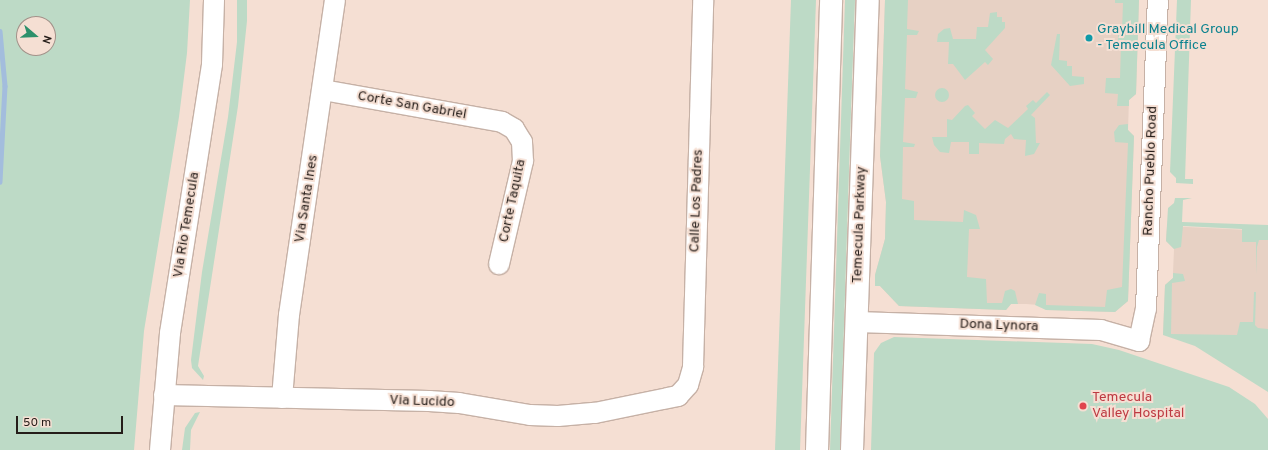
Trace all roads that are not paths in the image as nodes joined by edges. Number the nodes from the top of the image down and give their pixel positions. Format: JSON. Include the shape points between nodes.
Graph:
{"nodes":[{"id":1,"x":214,"y":0,"type":"edge"},
{"id":2,"x":335,"y":0,"type":"edge"},
{"id":3,"x":704,"y":0,"type":"edge"},
{"id":4,"x":830,"y":0,"type":"edge"},
{"id":5,"x":868,"y":0,"type":"edge"},
{"id":6,"x":1158,"y":0,"type":"edge"},
{"id":7,"x":323,"y":90,"type":"junction"},
{"id":8,"x":502,"y":122,"type":"joint"},
{"id":9,"x":499,"y":264,"type":"dead end"},
{"id":10,"x":857,"y":322,"type":"junction"},
{"id":11,"x":1139,"y":341,"type":"joint"},
{"id":12,"x":164,"y":395,"type":"junction"},
{"id":13,"x":678,"y":396,"type":"joint"},
{"id":14,"x":282,"y":398,"type":"junction"},
{"id":15,"x":160,"y":450,"type":"edge"},
{"id":16,"x":817,"y":450,"type":"edge"},
{"id":17,"x":852,"y":450,"type":"edge"}],
"edges":[{"from":1,"to":12,"type":"street","name":"Via Rio Temecula","via":[[212,64],[170,333]]},
{"from":2,"to":7,"type":"street","name":"Via Santa Ines"},
{"from":3,"to":13,"type":"street","name":"Calle Los Padres","via":[[693,367],[688,385]]},
{"from":4,"to":16,"type":"main road"},
{"from":5,"to":10,"type":"main road","name":"Temecula Parkway"},
{"from":6,"to":11,"type":"street","name":"Rancho Pueblo Road","via":[[1146,309]]},
{"from":7,"to":8,"type":"street","name":"Corte San Gabriel"},
{"from":7,"to":14,"type":"street","name":"Via Santa Ines","via":[[289,315]]},
{"from":8,"to":9,"type":"street","name":"Corte Taquita","via":[[514,129],[522,142],[523,161]]},
{"from":10,"to":11,"type":"street","name":"Dona Lynora","via":[[1101,330]]},
{"from":10,"to":17,"type":"main road","name":"Temecula Parkway"},
{"from":12,"to":14,"type":"street","name":"Via Lucido"},
{"from":12,"to":15,"type":"street","name":"Via Rio Temecula"},
{"from":13,"to":14,"type":"street","name":"Via Lucido","via":[[595,412],[558,416],[530,415],[459,403],[429,401]]}]}
